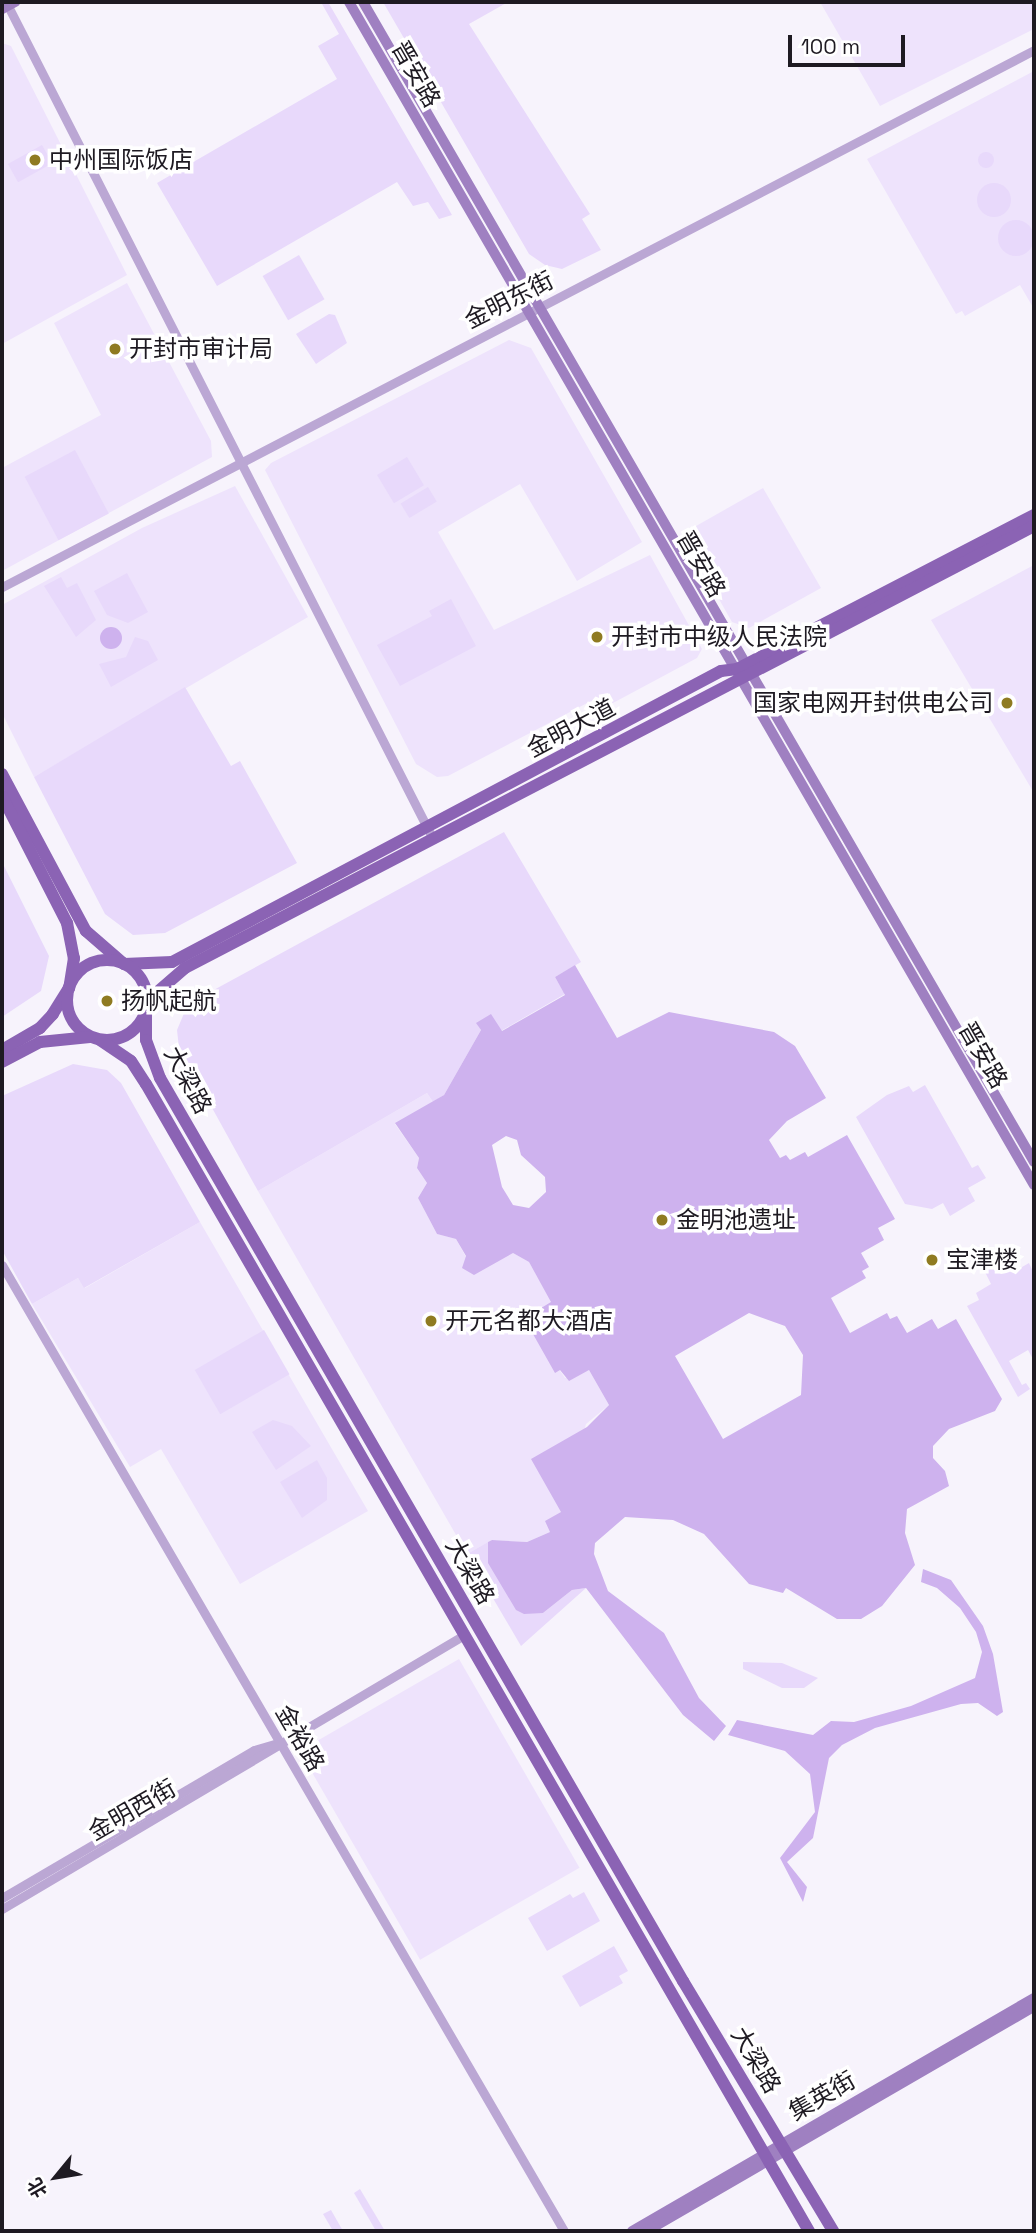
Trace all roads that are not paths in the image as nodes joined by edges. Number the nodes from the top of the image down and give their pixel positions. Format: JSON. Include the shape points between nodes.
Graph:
{"nodes":[{"id":1,"x":349,"y":2,"type":"edge"},
{"id":2,"x":363,"y":2,"type":"edge"},
{"id":3,"x":8,"y":5,"type":"edge"},
{"id":4,"x":1034,"y":50,"type":"edge"},
{"id":5,"x":535,"y":309,"type":"junction"},
{"id":6,"x":241,"y":461,"type":"junction"},
{"id":7,"x":1034,"y":515,"type":"edge"},
{"id":8,"x":1034,"y":526,"type":"edge"},
{"id":9,"x":2,"y":587,"type":"edge"},
{"id":10,"x":745,"y":671,"type":"junction"},
{"id":11,"x":2,"y":774,"type":"edge"},
{"id":12,"x":2,"y":796,"type":"edge"},
{"id":13,"x":430,"y":833,"type":"junction"},
{"id":14,"x":124,"y":964,"type":"junction"},
{"id":15,"x":69,"y":988,"type":"junction"},
{"id":16,"x":147,"y":1005,"type":"junction"},
{"id":17,"x":97,"y":1039,"type":"junction"},
{"id":18,"x":2,"y":1050,"type":"edge"},
{"id":19,"x":2,"y":1062,"type":"edge"},
{"id":20,"x":1034,"y":1162,"type":"edge"},
{"id":21,"x":1034,"y":1185,"type":"edge"},
{"id":22,"x":2,"y":1265,"type":"edge"},
{"id":23,"x":464,"y":1635,"type":"junction"},
{"id":24,"x":280,"y":1742,"type":"junction"},
{"id":25,"x":2,"y":1898,"type":"edge"},
{"id":26,"x":2,"y":1909,"type":"edge"},
{"id":27,"x":1034,"y":1998,"type":"edge"},
{"id":28,"x":1034,"y":2007,"type":"edge"},
{"id":29,"x":784,"y":2147,"type":"junction"},
{"id":30,"x":767,"y":2157,"type":"junction"},
{"id":31,"x":564,"y":2231,"type":"edge"},
{"id":32,"x":632,"y":2231,"type":"edge"},
{"id":33,"x":647,"y":2231,"type":"edge"},
{"id":34,"x":809,"y":2231,"type":"edge"},
{"id":35,"x":833,"y":2231,"type":"edge"}],
"edges":[{"from":1,"to":5,"type":"main road","name":"晋安路"},
{"from":2,"to":5,"type":"main road","name":"晋安路"},
{"from":3,"to":6,"type":"street"},
{"from":4,"to":5,"type":"street","name":"金明东街"},
{"from":5,"to":6,"type":"street","name":"金明东街"},
{"from":5,"to":10,"type":"main road","name":"晋安路"},
{"from":6,"to":9,"type":"street","name":"金明东街"},
{"from":6,"to":13,"type":"street"},
{"from":7,"to":10,"type":"main road","name":"金明大道"},
{"from":8,"to":10,"type":"main road","name":"金明大道"},
{"from":10,"to":13,"type":"main road","name":"金明大道"},
{"from":10,"to":20,"type":"main road","name":"晋安路"},
{"from":10,"to":21,"type":"main road","name":"晋安路"},
{"from":11,"to":14,"type":"main road","via":[[75,918]]},
{"from":12,"to":15,"type":"main road","via":[[72,938]]},
{"from":13,"to":14,"type":"main road","name":"金明大道","via":[[181,957],[159,964]]},
{"from":13,"to":16,"type":"main road","name":"金明大道","via":[[185,968]]},
{"from":14,"to":15,"type":"main road","via":[[94,962],[76,974]]},
{"from":14,"to":16,"type":"main road","via":[[139,976]]},
{"from":15,"to":17,"type":"main road","via":[[73,1021]]},
{"from":15,"to":18,"type":"main road","via":[[40,1028]]},
{"from":16,"to":17,"type":"main road","via":[[127,1035]]},
{"from":16,"to":29,"type":"main road","name":"大梁路","via":[[146,1040],[160,1078]]},
{"from":17,"to":19,"type":"main road","via":[[40,1042]]},
{"from":17,"to":23,"type":"main road","name":"大梁路","via":[[122,1053],[139,1072]]},
{"from":22,"to":24,"type":"street","name":"金裕路"},
{"from":23,"to":24,"type":"street","name":"金明西街"},
{"from":23,"to":30,"type":"main road","name":"大梁路"},
{"from":24,"to":25,"type":"street","name":"金明西街","via":[[254,1750]]},
{"from":24,"to":26,"type":"street","name":"金明西街"},
{"from":24,"to":31,"type":"street","name":"金裕路"},
{"from":27,"to":29,"type":"main road","name":"集英街"},
{"from":28,"to":29,"type":"main road","name":"集英街"},
{"from":29,"to":30,"type":"main road","name":"集英街"},
{"from":29,"to":35,"type":"main road","name":"大梁路"},
{"from":30,"to":32,"type":"main road","name":"集英街"},
{"from":30,"to":33,"type":"main road","name":"集英街"},
{"from":30,"to":34,"type":"main road","name":"大梁路"}]}
